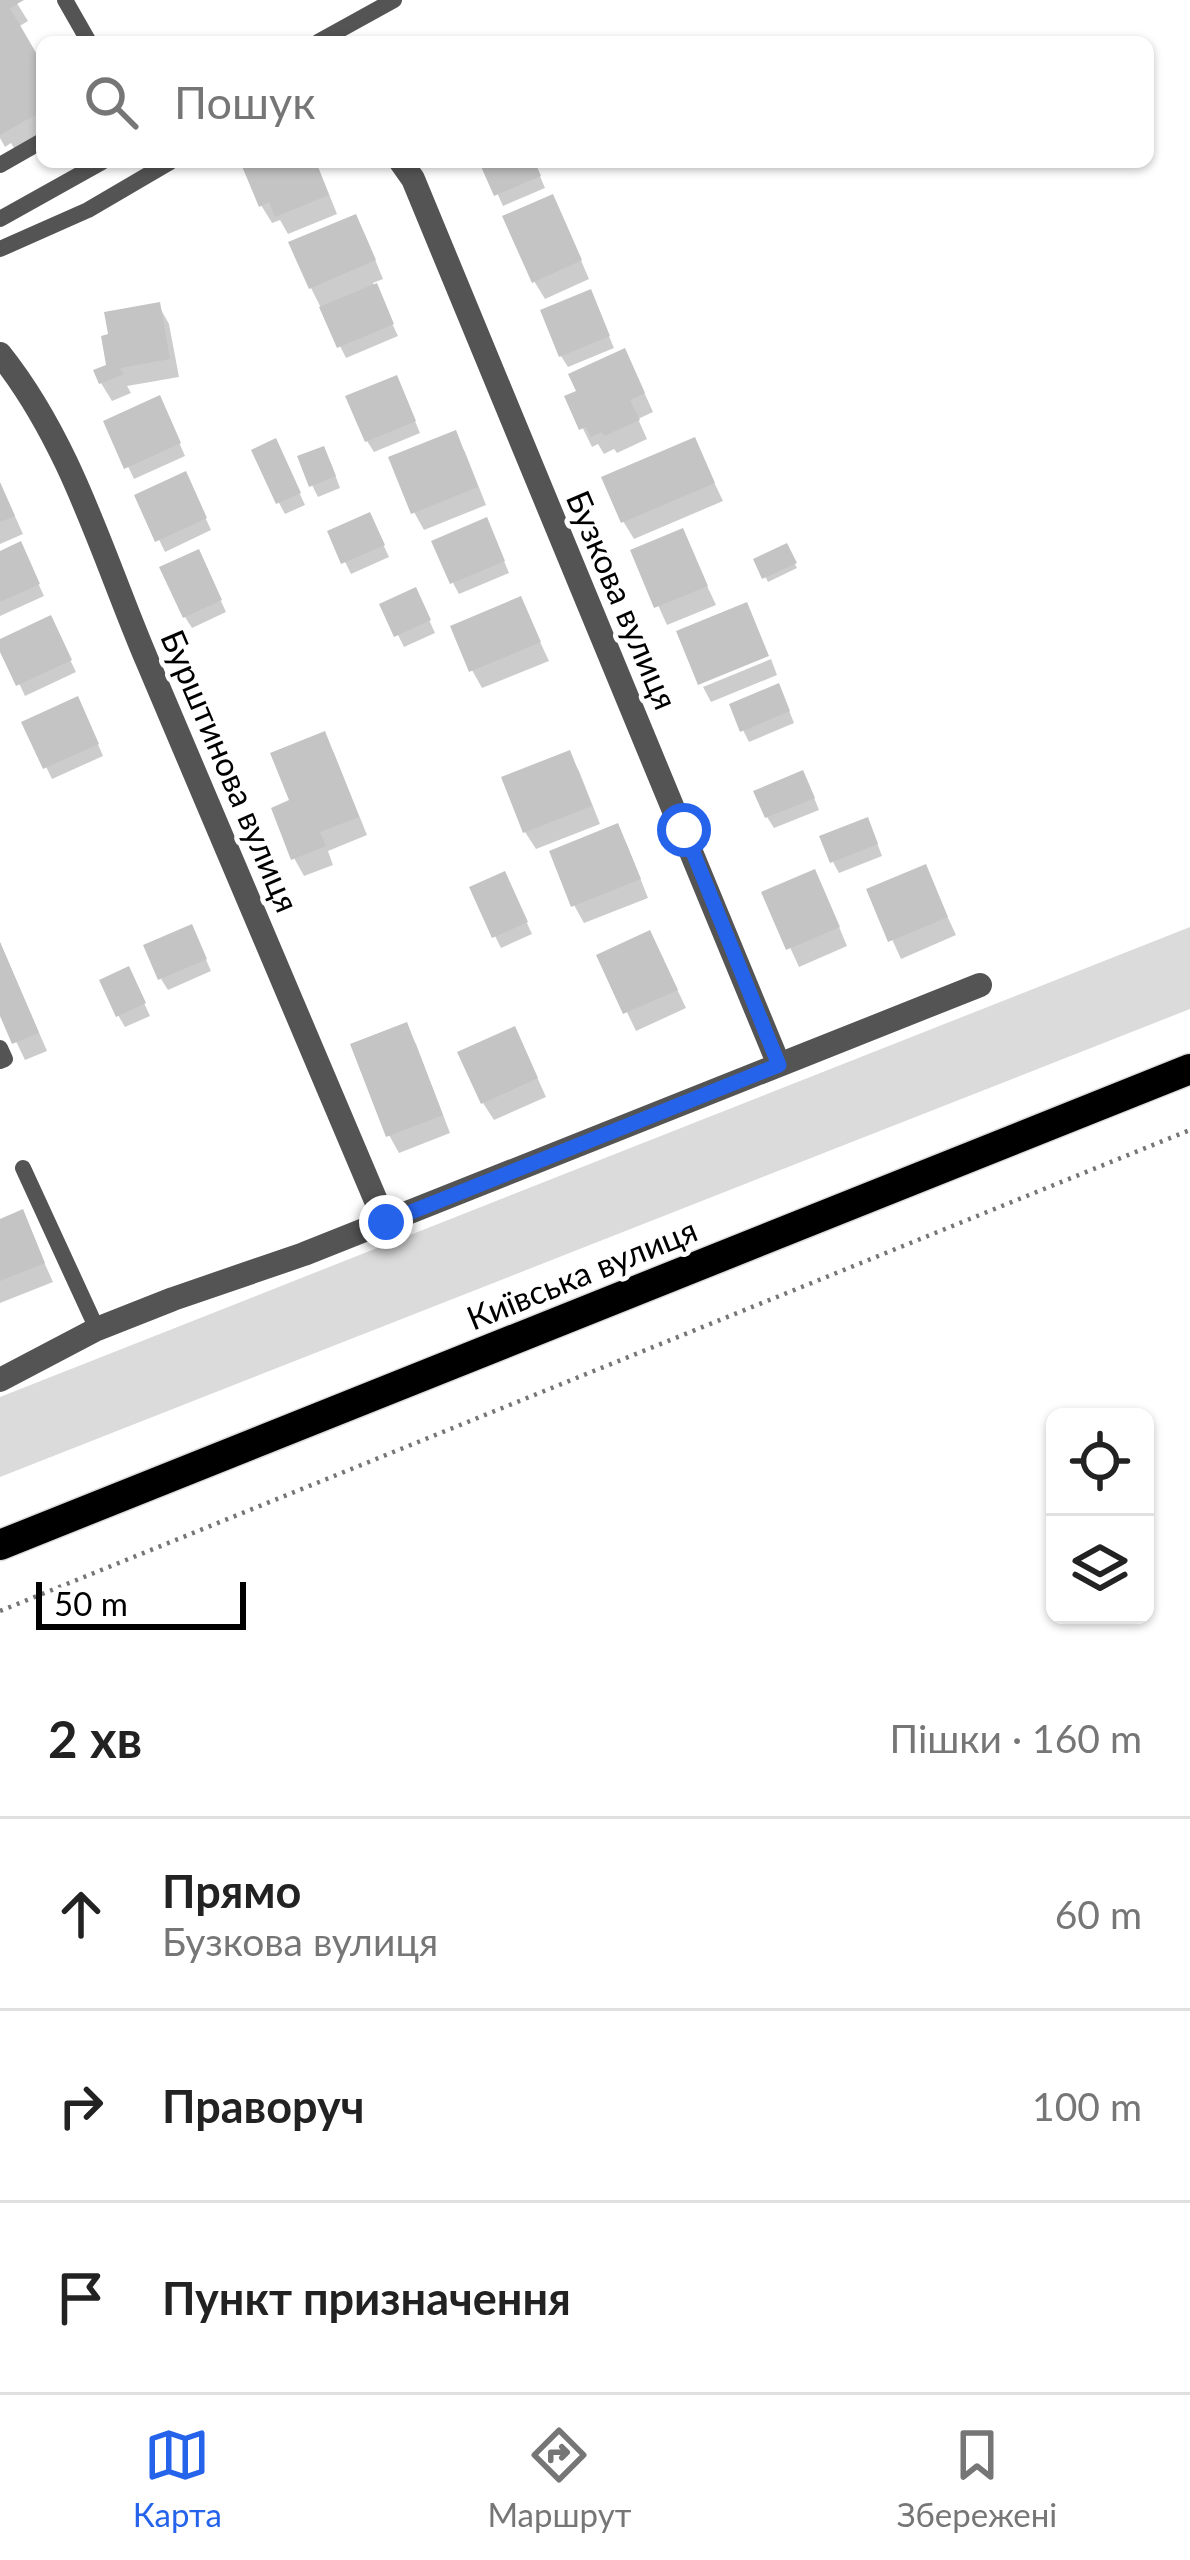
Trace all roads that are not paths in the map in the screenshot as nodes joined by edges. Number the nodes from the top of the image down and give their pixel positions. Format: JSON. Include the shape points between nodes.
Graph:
{"nodes":[{"id":1,"x":65,"y":0,"type":"edge"},
{"id":2,"x":394,"y":0,"type":"edge"},
{"id":3,"x":86,"y":36,"type":"edge"},
{"id":4,"x":329,"y":36,"type":"edge"},
{"id":5,"x":36,"y":144,"type":"edge"},
{"id":6,"x":0,"y":165,"type":"edge"},
{"id":7,"x":91,"y":168,"type":"edge"},
{"id":8,"x":160,"y":168,"type":"edge"},
{"id":9,"x":405,"y":168,"type":"edge"},
{"id":10,"x":0,"y":219,"type":"edge"},
{"id":11,"x":0,"y":249,"type":"edge"},
{"id":12,"x":0,"y":354,"type":"edge"},
{"id":13,"x":980,"y":986,"type":"dead end"},
{"id":14,"x":0,"y":1048,"type":"edge"},
{"id":15,"x":0,"y":1061,"type":"edge"},
{"id":16,"x":779,"y":1065,"type":"junction"},
{"id":17,"x":1190,"y":1069,"type":"edge"},
{"id":18,"x":23,"y":1168,"type":"dead end"},
{"id":19,"x":386,"y":1222,"type":"junction"},
{"id":20,"x":97,"y":1329,"type":"junction"},
{"id":21,"x":0,"y":1380,"type":"edge"},
{"id":22,"x":0,"y":1545,"type":"edge"}],
"edges":[{"from":1,"to":3,"type":"lane"},
{"from":2,"to":4,"type":"lane"},
{"from":5,"to":6,"type":"lane"},
{"from":7,"to":10,"type":"lane"},
{"from":8,"to":11,"type":"lane"},
{"from":9,"to":16,"type":"street","name":"Бузкова вулиця"},
{"from":12,"to":19,"type":"street","name":"Бурштинова вулиця","via":[[65,455]]},
{"from":13,"to":16,"type":"street"},
{"from":14,"to":15,"type":"lane"},
{"from":16,"to":19,"type":"street"},
{"from":17,"to":22,"type":"main road","name":"Київська вулиця"},
{"from":18,"to":20,"type":"lane"},
{"from":19,"to":20,"type":"street"},
{"from":20,"to":21,"type":"street"}]}
